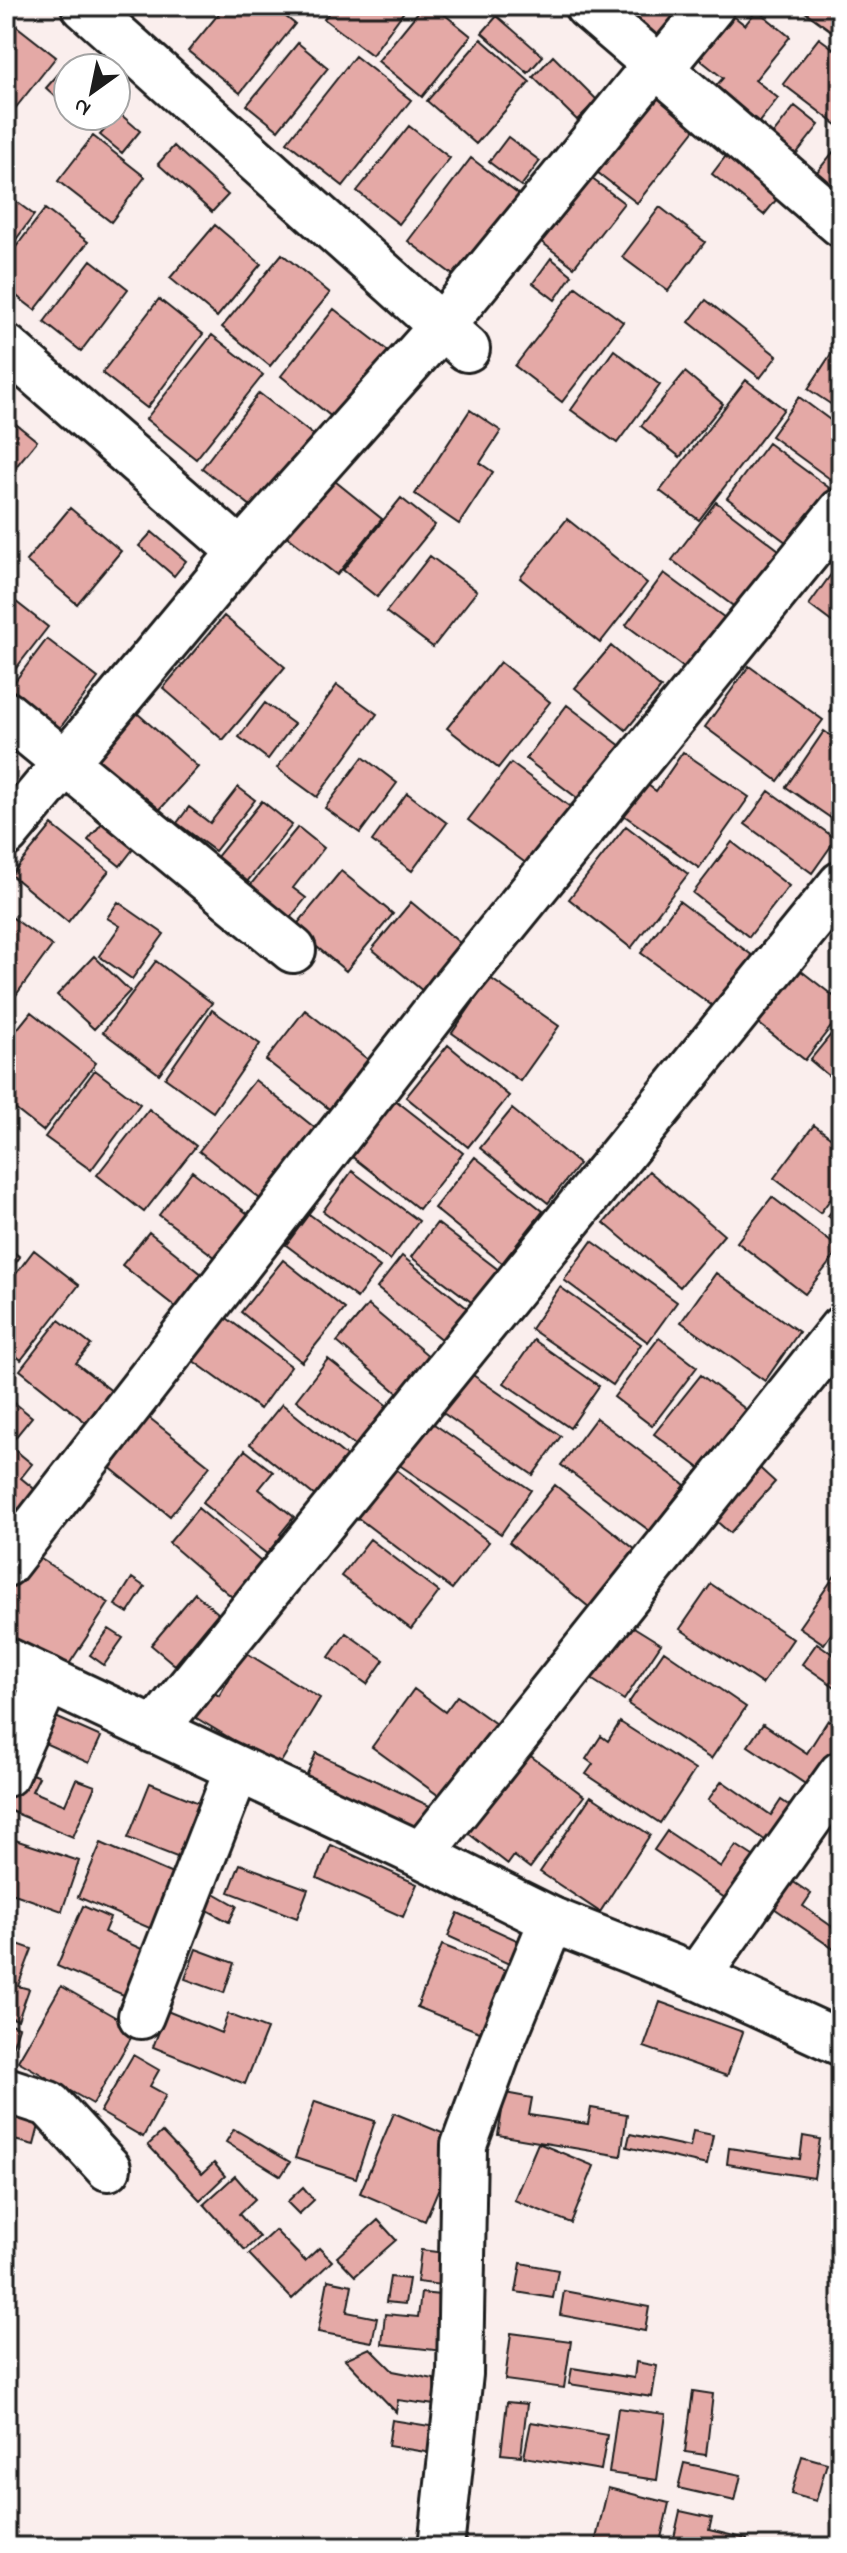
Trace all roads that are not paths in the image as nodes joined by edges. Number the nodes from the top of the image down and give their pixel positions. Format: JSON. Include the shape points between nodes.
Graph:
{"nodes":[{"id":1,"x":84,"y":6,"type":"edge"},
{"id":2,"x":587,"y":6,"type":"edge"},
{"id":3,"x":712,"y":6,"type":"edge"},
{"id":4,"x":661,"y":68,"type":"junction"},
{"id":5,"x":841,"y":224,"type":"edge"},
{"id":6,"x":454,"y":337,"type":"junction"},
{"id":7,"x":6,"y":347,"type":"edge"},
{"id":8,"x":841,"y":511,"type":"edge"},
{"id":9,"x":241,"y":552,"type":"junction"},
{"id":10,"x":6,"y":714,"type":"edge"},
{"id":11,"x":65,"y":762,"type":"junction"},
{"id":12,"x":6,"y":834,"type":"edge"},
{"id":13,"x":841,"y":884,"type":"edge"},
{"id":14,"x":293,"y":950,"type":"dead end"},
{"id":15,"x":841,"y":1329,"type":"edge"},
{"id":16,"x":6,"y":1564,"type":"edge"},
{"id":17,"x":6,"y":1660,"type":"edge"},
{"id":18,"x":48,"y":1679,"type":"junction"},
{"id":19,"x":154,"y":1731,"type":"junction"},
{"id":20,"x":237,"y":1770,"type":"junction"},
{"id":21,"x":6,"y":1774,"type":"edge"},
{"id":22,"x":841,"y":1774,"type":"edge"},
{"id":23,"x":421,"y":1855,"type":"junction"},
{"id":24,"x":552,"y":1920,"type":"junction"},
{"id":25,"x":697,"y":1977,"type":"junction"},
{"id":26,"x":141,"y":2016,"type":"dead end"},
{"id":27,"x":841,"y":2043,"type":"edge"},
{"id":28,"x":6,"y":2090,"type":"edge"},
{"id":29,"x":108,"y":2168,"type":"dead end"},
{"id":30,"x":441,"y":2547,"type":"edge"}],
"edges":[{"from":1,"to":6,"type":"street"},
{"from":2,"to":4,"type":"street"},
{"from":3,"to":4,"type":"street"},
{"from":4,"to":5,"type":"street"},
{"from":4,"to":6,"type":"street","via":[[650,71],[613,118]]},
{"from":6,"to":9,"type":"street"},
{"from":7,"to":9,"type":"street"},
{"from":8,"to":16,"type":"street","via":[[455,986]]},
{"from":9,"to":11,"type":"street"},
{"from":10,"to":11,"type":"street"},
{"from":11,"to":12,"type":"street"},
{"from":11,"to":14,"type":"street"},
{"from":13,"to":19,"type":"street"},
{"from":15,"to":23,"type":"street"},
{"from":17,"to":18,"type":"street"},
{"from":18,"to":19,"type":"street"},
{"from":18,"to":21,"type":"street"},
{"from":19,"to":20,"type":"street"},
{"from":20,"to":23,"type":"street"},
{"from":20,"to":26,"type":"street"},
{"from":22,"to":25,"type":"street"},
{"from":23,"to":24,"type":"street"},
{"from":24,"to":25,"type":"street"},
{"from":24,"to":30,"type":"street","via":[[464,2145],[460,2374]]},
{"from":25,"to":27,"type":"street"},
{"from":28,"to":29,"type":"street","via":[[49,2104]]}]}
